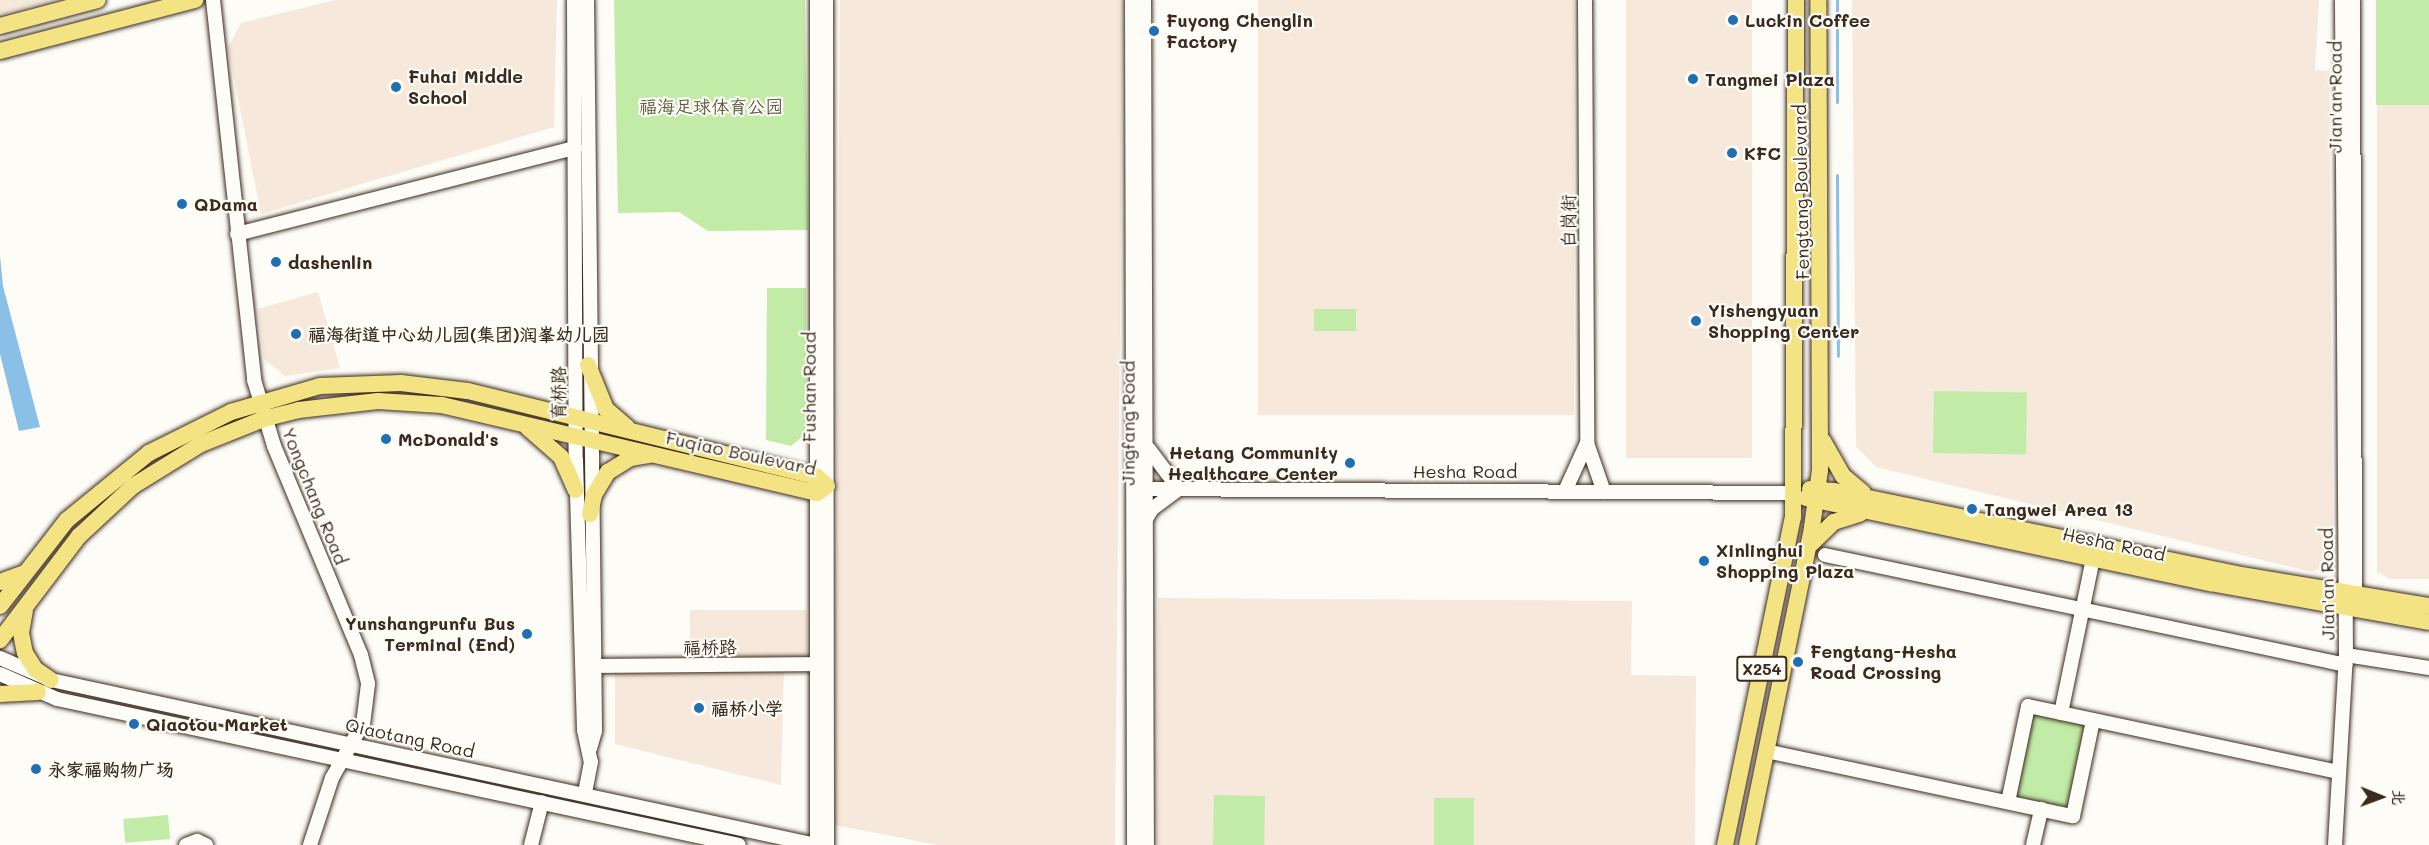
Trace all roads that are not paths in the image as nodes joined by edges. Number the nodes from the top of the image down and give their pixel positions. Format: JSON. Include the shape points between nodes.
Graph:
{"nodes":[{"id":1,"x":98,"y":0,"type":"edge"},
{"id":2,"x":195,"y":0,"type":"edge"},
{"id":3,"x":204,"y":0,"type":"edge"},
{"id":4,"x":213,"y":0,"type":"edge"},
{"id":5,"x":574,"y":0,"type":"edge"},
{"id":6,"x":587,"y":0,"type":"edge"},
{"id":7,"x":816,"y":0,"type":"edge"},
{"id":8,"x":826,"y":0,"type":"edge"},
{"id":9,"x":1132,"y":0,"type":"edge"},
{"id":10,"x":1144,"y":0,"type":"edge"},
{"id":11,"x":1585,"y":0,"type":"edge"},
{"id":12,"x":1796,"y":0,"type":"edge"},
{"id":13,"x":1818,"y":0,"type":"edge"},
{"id":14,"x":2342,"y":0,"type":"edge"},
{"id":15,"x":2353,"y":0,"type":"edge"},
{"id":16,"x":0,"y":26,"type":"edge"},
{"id":17,"x":0,"y":51,"type":"edge"},
{"id":18,"x":575,"y":148,"type":"junction"},
{"id":19,"x":237,"y":234,"type":"junction"},
{"id":20,"x":588,"y":365,"type":"junction"},
{"id":21,"x":468,"y":391,"type":"junction"},
{"id":22,"x":260,"y":401,"type":"junction"},
{"id":23,"x":464,"y":409,"type":"junction"},
{"id":24,"x":266,"y":418,"type":"junction"},
{"id":25,"x":582,"y":419,"type":"junction"},
{"id":26,"x":517,"y":421,"type":"junction"},
{"id":27,"x":636,"y":432,"type":"junction"},
{"id":28,"x":582,"y":437,"type":"junction"},
{"id":29,"x":1822,"y":439,"type":"junction"},
{"id":30,"x":1587,"y":443,"type":"junction"},
{"id":31,"x":1146,"y":445,"type":"junction"},
{"id":32,"x":662,"y":456,"type":"junction"},
{"id":33,"x":820,"y":485,"type":"junction"},
{"id":34,"x":1141,"y":489,"type":"junction"},
{"id":35,"x":1179,"y":489,"type":"junction"},
{"id":36,"x":576,"y":490,"type":"junction"},
{"id":37,"x":1565,"y":491,"type":"junction"},
{"id":38,"x":1604,"y":492,"type":"junction"},
{"id":39,"x":1794,"y":493,"type":"junction"},
{"id":40,"x":1817,"y":495,"type":"junction"},
{"id":41,"x":1868,"y":505,"type":"junction"},
{"id":42,"x":590,"y":514,"type":"junction"},
{"id":43,"x":1146,"y":519,"type":"junction"},
{"id":44,"x":49,"y":541,"type":"junction"},
{"id":45,"x":1806,"y":553,"type":"junction"},
{"id":46,"x":64,"y":554,"type":"junction"},
{"id":47,"x":1825,"y":555,"type":"dead end"},
{"id":48,"x":2093,"y":559,"type":"junction"},
{"id":49,"x":26,"y":572,"type":"junction"},
{"id":50,"x":0,"y":582,"type":"edge"},
{"id":51,"x":2350,"y":601,"type":"junction"},
{"id":52,"x":0,"y":606,"type":"edge"},
{"id":53,"x":2429,"y":606,"type":"edge"},
{"id":54,"x":26,"y":607,"type":"junction"},
{"id":55,"x":2082,"y":610,"type":"junction"},
{"id":56,"x":2429,"y":622,"type":"edge"},
{"id":57,"x":0,"y":640,"type":"edge"},
{"id":58,"x":0,"y":658,"type":"edge"},
{"id":59,"x":2346,"y":660,"type":"junction"},
{"id":60,"x":822,"y":664,"type":"junction"},
{"id":61,"x":593,"y":666,"type":"junction"},
{"id":62,"x":2429,"y":668,"type":"edge"},
{"id":63,"x":0,"y":674,"type":"edge"},
{"id":64,"x":51,"y":680,"type":"junction"},
{"id":65,"x":38,"y":692,"type":"junction"},
{"id":66,"x":0,"y":694,"type":"edge"},
{"id":67,"x":2061,"y":713,"type":"junction"},
{"id":68,"x":2093,"y":720,"type":"junction"},
{"id":69,"x":351,"y":744,"type":"junction"},
{"id":70,"x":590,"y":748,"type":"junction"},
{"id":71,"x":1766,"y":751,"type":"junction"},
{"id":72,"x":341,"y":759,"type":"junction"},
{"id":73,"x":2339,"y":772,"type":"junction"},
{"id":74,"x":585,"y":793,"type":"junction"},
{"id":75,"x":542,"y":802,"type":"junction"},
{"id":76,"x":2008,"y":802,"type":"junction"},
{"id":77,"x":2041,"y":809,"type":"junction"},
{"id":78,"x":186,"y":845,"type":"edge"},
{"id":79,"x":207,"y":845,"type":"edge"},
{"id":80,"x":310,"y":845,"type":"edge"},
{"id":81,"x":531,"y":845,"type":"edge"},
{"id":82,"x":739,"y":845,"type":"edge"},
{"id":83,"x":817,"y":845,"type":"edge"},
{"id":84,"x":827,"y":845,"type":"edge"},
{"id":85,"x":1134,"y":845,"type":"edge"},
{"id":86,"x":1147,"y":845,"type":"edge"},
{"id":87,"x":1725,"y":845,"type":"edge"},
{"id":88,"x":1747,"y":845,"type":"edge"},
{"id":89,"x":2033,"y":845,"type":"edge"},
{"id":90,"x":2335,"y":845,"type":"edge"}],
"edges":[{"from":1,"to":16,"type":"main road"},
{"from":2,"to":17,"type":"main road"},
{"from":3,"to":19,"type":"street","name":"Yongchang Road","via":[[204,30],[230,213]]},
{"from":4,"to":19,"type":"street","name":"Yongchang Road"},
{"from":5,"to":18,"type":"street","name":"育桥路"},
{"from":6,"to":20,"type":"street","name":"育桥路"},
{"from":7,"to":33,"type":"street","name":"Fushan Road"},
{"from":8,"to":33,"type":"street","name":"Fushan Road"},
{"from":9,"to":34,"type":"street","name":"Jingfang Road"},
{"from":10,"to":31,"type":"street","name":"Jingfang Road"},
{"from":11,"to":30,"type":"street","name":"白岗街"},
{"from":12,"to":39,"type":"main road","name":"Fengtang Boulevard"},
{"from":13,"to":29,"type":"main road","name":"Fengtang Boulevard"},
{"from":14,"to":51,"type":"street","name":"Jian'an Road"},
{"from":15,"to":51,"type":"street","name":"Jian'an Road"},
{"from":18,"to":19,"type":"street"},
{"from":18,"to":25,"type":"street","name":"育桥路"},
{"from":19,"to":22,"type":"street","name":"Yongchang Road","via":[[254,380]]},
{"from":20,"to":25,"type":"street","name":"育桥路"},
{"from":20,"to":27,"type":"main road","via":[[606,409]]},
{"from":21,"to":22,"type":"main road","name":"Fuqiao Boulevard","via":[[367,382],[321,386]]},
{"from":21,"to":23,"type":"street"},
{"from":21,"to":25,"type":"main road","name":"Fuqiao Boulevard"},
{"from":22,"to":24,"type":"street","name":"Yongchang Road"},
{"from":22,"to":44,"type":"main road","name":"Fuqiao Boulevard","via":[[195,427],[148,453],[86,501]]},
{"from":23,"to":24,"type":"main road","name":"Fuqiao Boulevard","via":[[378,401],[325,406]]},
{"from":23,"to":26,"type":"main road","name":"Fuqiao Boulevard"},
{"from":24,"to":46,"type":"main road","name":"Fuqiao Boulevard","via":[[201,444],[156,469],[113,502]]},
{"from":24,"to":69,"type":"street","name":"Yongchang Road","via":[[366,669],[366,712]]},
{"from":25,"to":27,"type":"main road","name":"Fuqiao Boulevard"},
{"from":25,"to":28,"type":"street","name":"育桥路"},
{"from":26,"to":28,"type":"main road","name":"Fuqiao Boulevard"},
{"from":26,"to":36,"type":"main road","via":[[551,445],[567,465]]},
{"from":27,"to":33,"type":"main road","name":"Fuqiao Boulevard"},
{"from":28,"to":32,"type":"main road","name":"Fuqiao Boulevard"},
{"from":28,"to":36,"type":"street","name":"育桥路"},
{"from":28,"to":42,"type":"street","name":"育桥路"},
{"from":29,"to":40,"type":"main road","name":"Fengtang Boulevard"},
{"from":29,"to":41,"type":"main road","via":[[1843,476]]},
{"from":30,"to":37,"type":"street"},
{"from":30,"to":38,"type":"street"},
{"from":31,"to":34,"type":"street","name":"Jingfang Road"},
{"from":31,"to":35,"type":"street"},
{"from":32,"to":33,"type":"main road","name":"Fuqiao Boulevard"},
{"from":32,"to":42,"type":"main road","via":[[645,455],[617,465],[600,482]]},
{"from":33,"to":60,"type":"street","name":"Fushan Road"},
{"from":34,"to":35,"type":"street","name":"Hesha Road"},
{"from":34,"to":43,"type":"street","name":"Jingfang Road"},
{"from":34,"to":85,"type":"street","name":"Jingfang Road"},
{"from":35,"to":37,"type":"street","name":"Hesha Road"},
{"from":35,"to":43,"type":"street","via":[[1152,509]]},
{"from":36,"to":70,"type":"street","name":"育桥路","via":[[584,730]]},
{"from":37,"to":38,"type":"street","name":"Hesha Road"},
{"from":38,"to":39,"type":"street","name":"Hesha Road"},
{"from":39,"to":40,"type":"main road","name":"Hesha Road"},
{"from":39,"to":87,"type":"main road","name":"Fengtang Boulevard","number":"X254","via":[[1790,538]]},
{"from":40,"to":41,"type":"main road","name":"Hesha Road"},
{"from":40,"to":45,"type":"main road","name":"Fengtang Boulevard","number":"X254"},
{"from":41,"to":45,"type":"main road","number":"X254","via":[[1824,528]]},
{"from":41,"to":48,"type":"main road","name":"Hesha Road"},
{"from":41,"to":51,"type":"main road","name":"Hesha Road","via":[[2235,574]]},
{"from":42,"to":61,"type":"street","name":"育桥路"},
{"from":43,"to":86,"type":"street","name":"Jingfang Road"},
{"from":44,"to":46,"type":"main road"},
{"from":44,"to":49,"type":"main road","name":"Fuqiao Boulevard"},
{"from":45,"to":71,"type":"main road","name":"Fengtang Boulevard","number":"X254"},
{"from":46,"to":54,"type":"main road","name":"Fuqiao Boulevard"},
{"from":47,"to":55,"type":"street"},
{"from":48,"to":51,"type":"main road","name":"Hesha Road"},
{"from":48,"to":55,"type":"street"},
{"from":49,"to":50,"type":"main road"},
{"from":49,"to":52,"type":"main road","name":"Fuqiao Boulevard"},
{"from":51,"to":53,"type":"main road","name":"Hesha Road"},
{"from":51,"to":56,"type":"main road","name":"Hesha Road"},
{"from":51,"to":59,"type":"street","name":"Jian'an Road"},
{"from":54,"to":57,"type":"main road","name":"Fuqiao Boulevard"},
{"from":54,"to":64,"type":"main road","via":[[21,633],[25,652],[35,669]]},
{"from":55,"to":59,"type":"street"},
{"from":55,"to":67,"type":"street"},
{"from":58,"to":64,"type":"street","name":"Qiaotang Road"},
{"from":59,"to":62,"type":"street"},
{"from":59,"to":73,"type":"street","name":"Jian'an Road"},
{"from":60,"to":61,"type":"street","name":"福桥路"},
{"from":60,"to":83,"type":"street","name":"Fushan Road"},
{"from":60,"to":84,"type":"street","name":"Fushan Road"},
{"from":61,"to":70,"type":"street","name":"育桥路","via":[[595,731]]},
{"from":63,"to":65,"type":"street","name":"Qiaotang Road"},
{"from":64,"to":69,"type":"street","name":"Qiaotang Road"},
{"from":65,"to":66,"type":"main road"},
{"from":65,"to":72,"type":"street","name":"Qiaotang Road"},
{"from":67,"to":68,"type":"street"},
{"from":67,"to":76,"type":"street","via":[[2028,706]]},
{"from":68,"to":73,"type":"street"},
{"from":68,"to":77,"type":"street","via":[[2073,816]]},
{"from":69,"to":72,"type":"street","name":"Yongchang Road"},
{"from":69,"to":74,"type":"street","name":"Qiaotang Road"},
{"from":70,"to":74,"type":"street","name":"育桥路"},
{"from":71,"to":76,"type":"street"},
{"from":71,"to":88,"type":"main road","name":"Fengtang Boulevard","number":"X254"},
{"from":72,"to":75,"type":"street","name":"Qiaotang Road"},
{"from":72,"to":80,"type":"street","name":"Yongchang Road"},
{"from":73,"to":90,"type":"street","name":"Jian'an Road"},
{"from":74,"to":83,"type":"street","name":"Qiaotang Road"},
{"from":75,"to":81,"type":"street"},
{"from":75,"to":82,"type":"street","name":"Qiaotang Road"},
{"from":76,"to":77,"type":"street"},
{"from":77,"to":89,"type":"street"},
{"from":78,"to":79,"type":"street"}]}
